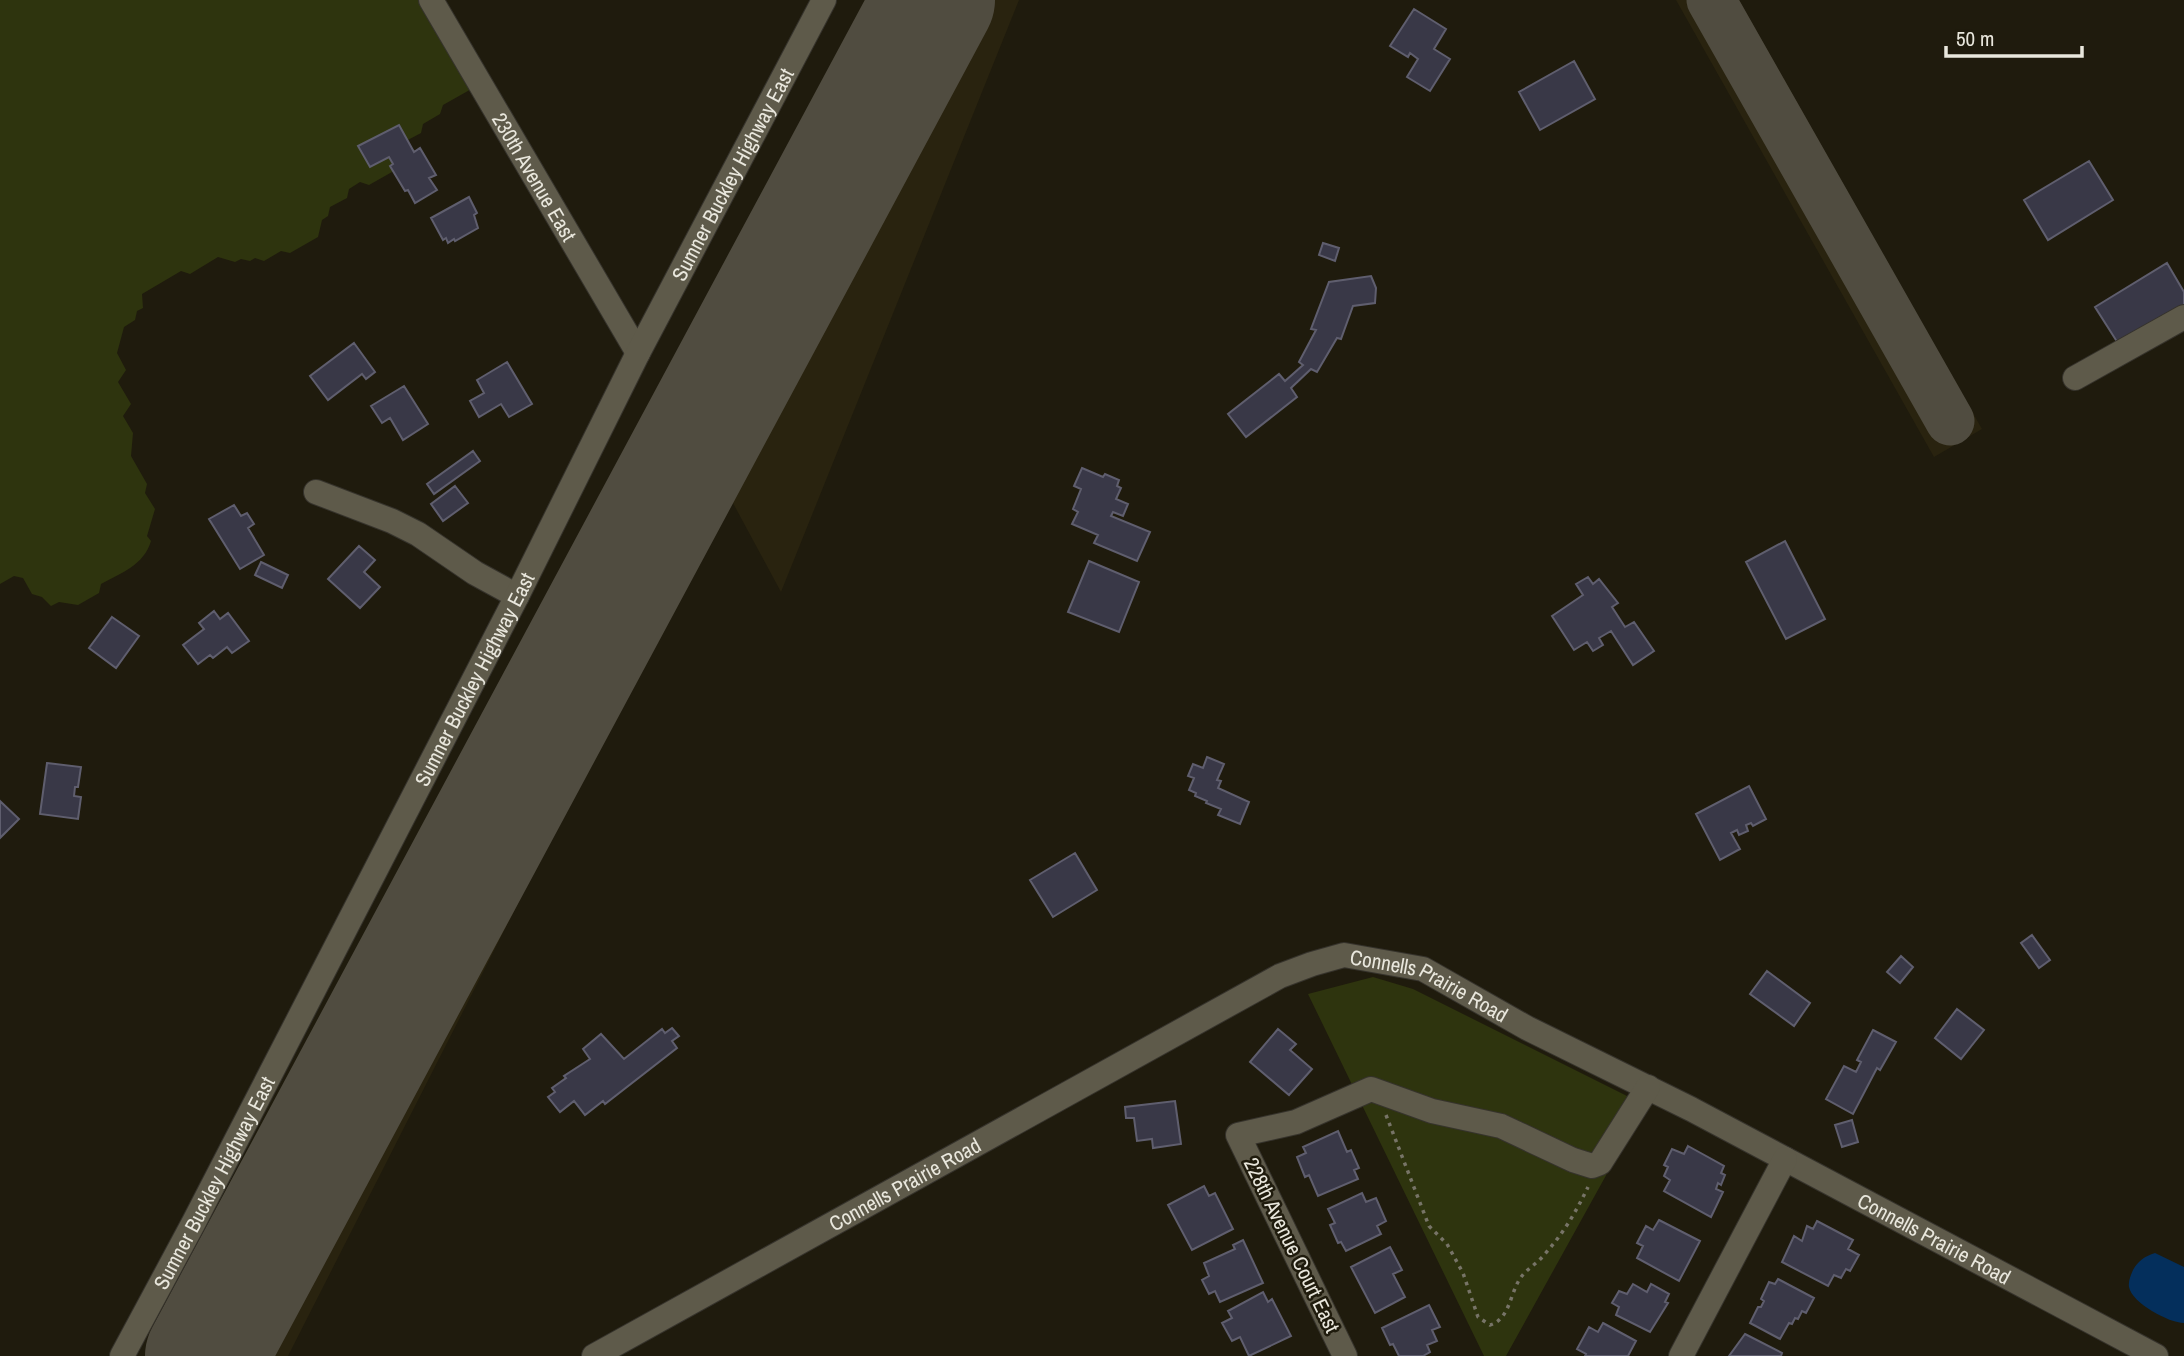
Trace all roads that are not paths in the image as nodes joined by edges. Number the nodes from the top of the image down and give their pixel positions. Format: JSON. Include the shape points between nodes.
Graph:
{"nodes":[{"id":1,"x":431,"y":0,"type":"edge"},
{"id":2,"x":824,"y":0,"type":"edge"},
{"id":3,"x":2184,"y":317,"type":"edge"},
{"id":4,"x":638,"y":353,"type":"junction"},
{"id":5,"x":2075,"y":378,"type":"dead end"},
{"id":6,"x":316,"y":492,"type":"dead end"},
{"id":7,"x":517,"y":596,"type":"junction"},
{"id":8,"x":1648,"y":1087,"type":"junction"},
{"id":9,"x":1785,"y":1159,"type":"junction"},
{"id":10,"x":122,"y":1356,"type":"edge"},
{"id":11,"x":594,"y":1356,"type":"edge"},
{"id":12,"x":1345,"y":1356,"type":"edge"},
{"id":13,"x":1681,"y":1356,"type":"edge"},
{"id":14,"x":2156,"y":1356,"type":"edge"}],
"edges":[{"from":1,"to":4,"type":"street","name":"230th Avenue East"},
{"from":2,"to":4,"type":"street","name":"Sumner Buckley Highway East"},
{"from":3,"to":5,"type":"street"},
{"from":4,"to":7,"type":"street","name":"Sumner Buckley Highway East"},
{"from":6,"to":7,"type":"street","via":[[418,534]]},
{"from":7,"to":10,"type":"street","name":"Sumner Buckley Highway East"},
{"from":8,"to":9,"type":"street","name":"Connells Prairie Road"},
{"from":8,"to":11,"type":"street","name":"Connells Prairie Road","via":[[1527,1028],[1423,969],[1334,957],[1280,976]]},
{"from":8,"to":12,"type":"street","name":"228th Avenue Court East","via":[[1600,1163],[1592,1166],[1501,1126],[1432,1111],[1371,1089],[1296,1122],[1238,1135]]},
{"from":9,"to":13,"type":"street"},
{"from":9,"to":14,"type":"street","name":"Connells Prairie Road"}]}
